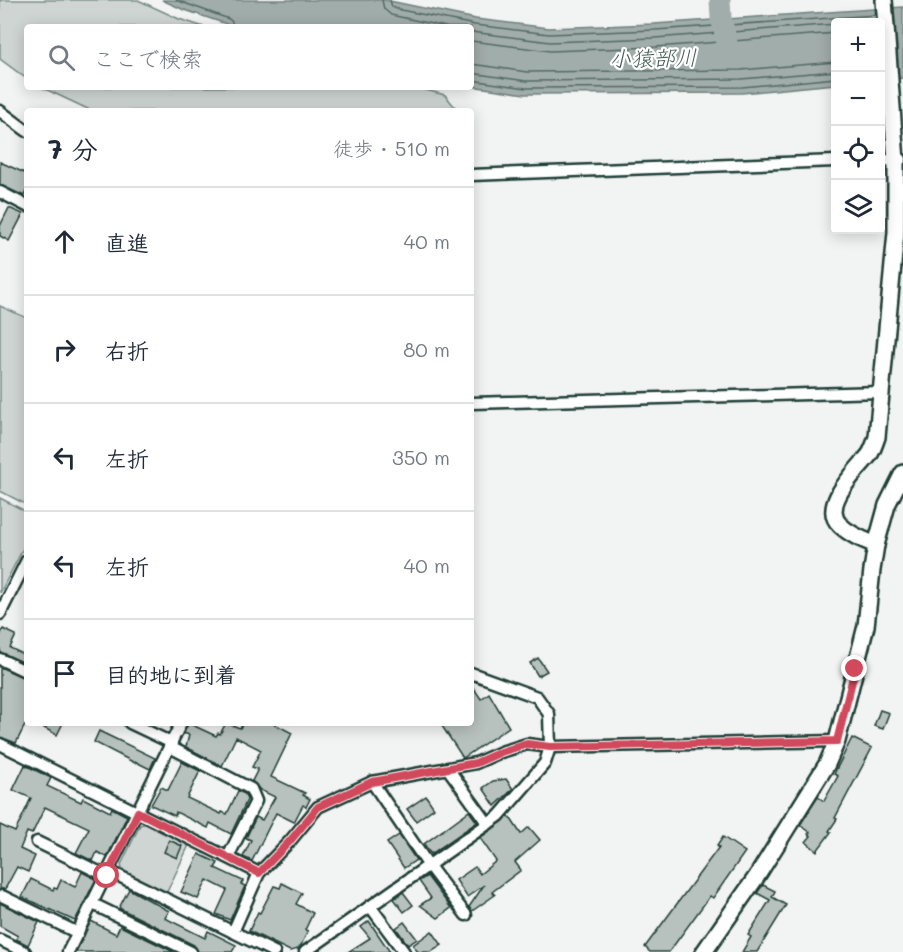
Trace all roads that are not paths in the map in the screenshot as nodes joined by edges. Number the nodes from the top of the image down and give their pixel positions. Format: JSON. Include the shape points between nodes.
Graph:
{"nodes":[{"id":1,"x":885,"y":0,"type":"edge"},
{"id":2,"x":0,"y":111,"type":"edge"},
{"id":3,"x":24,"y":129,"type":"edge"},
{"id":4,"x":894,"y":157,"type":"edge"},
{"id":5,"x":831,"y":161,"type":"edge"},
{"id":6,"x":474,"y":175,"type":"edge"},
{"id":7,"x":0,"y":192,"type":"edge"},
{"id":8,"x":24,"y":204,"type":"edge"},
{"id":9,"x":881,"y":392,"type":"junction"},
{"id":10,"x":474,"y":404,"type":"edge"},
{"id":11,"x":903,"y":473,"type":"edge"},
{"id":12,"x":876,"y":545,"type":"junction"},
{"id":13,"x":24,"y":566,"type":"edge"},
{"id":14,"x":0,"y":614,"type":"edge"},
{"id":15,"x":0,"y":659,"type":"edge"},
{"id":16,"x":24,"y":671,"type":"edge"},
{"id":17,"x":474,"y":674,"type":"edge"},
{"id":18,"x":136,"y":726,"type":"edge"},
{"id":19,"x":180,"y":726,"type":"edge"},
{"id":20,"x":837,"y":741,"type":"junction"},
{"id":21,"x":0,"y":744,"type":"edge"},
{"id":22,"x":171,"y":745,"type":"junction"},
{"id":23,"x":550,"y":747,"type":"junction"},
{"id":24,"x":449,"y":770,"type":"junction"},
{"id":25,"x":372,"y":782,"type":"junction"},
{"id":26,"x":138,"y":812,"type":"junction"},
{"id":27,"x":488,"y":824,"type":"junction"},
{"id":28,"x":37,"y":842,"type":"dead end"},
{"id":29,"x":228,"y":857,"type":"junction"},
{"id":30,"x":429,"y":866,"type":"junction"},
{"id":31,"x":259,"y":873,"type":"junction"},
{"id":32,"x":108,"y":874,"type":"junction"},
{"id":33,"x":2,"y":896,"type":"dead end"},
{"id":34,"x":93,"y":904,"type":"junction"},
{"id":35,"x":370,"y":906,"type":"junction"},
{"id":36,"x":466,"y":915,"type":"dead end"},
{"id":37,"x":233,"y":932,"type":"junction"},
{"id":38,"x":78,"y":933,"type":"junction"},
{"id":39,"x":0,"y":940,"type":"edge"},
{"id":40,"x":25,"y":952,"type":"edge"},
{"id":41,"x":68,"y":952,"type":"edge"},
{"id":42,"x":191,"y":952,"type":"edge"},
{"id":43,"x":274,"y":952,"type":"edge"},
{"id":44,"x":305,"y":952,"type":"edge"},
{"id":45,"x":404,"y":952,"type":"edge"},
{"id":46,"x":704,"y":952,"type":"edge"}],
"edges":[{"from":1,"to":4,"type":"street"},
{"from":2,"to":3,"type":"street"},
{"from":4,"to":9,"type":"street","via":[[896,232]]},
{"from":5,"to":6,"type":"street"},
{"from":7,"to":8,"type":"street"},
{"from":9,"to":10,"type":"street"},
{"from":9,"to":12,"type":"street","via":[[877,437],[871,453],[854,471],[834,509],[838,524]]},
{"from":11,"to":12,"type":"street","via":[[887,506]]},
{"from":12,"to":20,"type":"street","via":[[866,626]]},
{"from":13,"to":14,"type":"street"},
{"from":15,"to":16,"type":"street"},
{"from":17,"to":23,"type":"street","via":[[537,697],[549,714]]},
{"from":18,"to":22,"type":"street"},
{"from":19,"to":22,"type":"street"},
{"from":20,"to":23,"type":"street"},
{"from":20,"to":46,"type":"street","via":[[827,764],[757,876]]},
{"from":21,"to":26,"type":"street"},
{"from":22,"to":26,"type":"street"},
{"from":22,"to":29,"type":"street","via":[[251,789],[255,796]]},
{"from":23,"to":24,"type":"street","via":[[527,744]]},
{"from":23,"to":27,"type":"street","via":[[545,763]]},
{"from":24,"to":25,"type":"street"},
{"from":24,"to":27,"type":"street"},
{"from":25,"to":30,"type":"street"},
{"from":25,"to":31,"type":"street","via":[[318,807]]},
{"from":26,"to":29,"type":"street"},
{"from":26,"to":32,"type":"street"},
{"from":27,"to":30,"type":"street"},
{"from":28,"to":32,"type":"street"},
{"from":29,"to":31,"type":"street"},
{"from":30,"to":35,"type":"street"},
{"from":30,"to":36,"type":"street"},
{"from":31,"to":37,"type":"street"},
{"from":32,"to":34,"type":"street"},
{"from":32,"to":37,"type":"street"},
{"from":33,"to":38,"type":"street"},
{"from":34,"to":38,"type":"street"},
{"from":34,"to":42,"type":"street"},
{"from":35,"to":44,"type":"street"},
{"from":35,"to":45,"type":"street"},
{"from":37,"to":43,"type":"street"},
{"from":38,"to":41,"type":"street"},
{"from":39,"to":40,"type":"street"}]}
